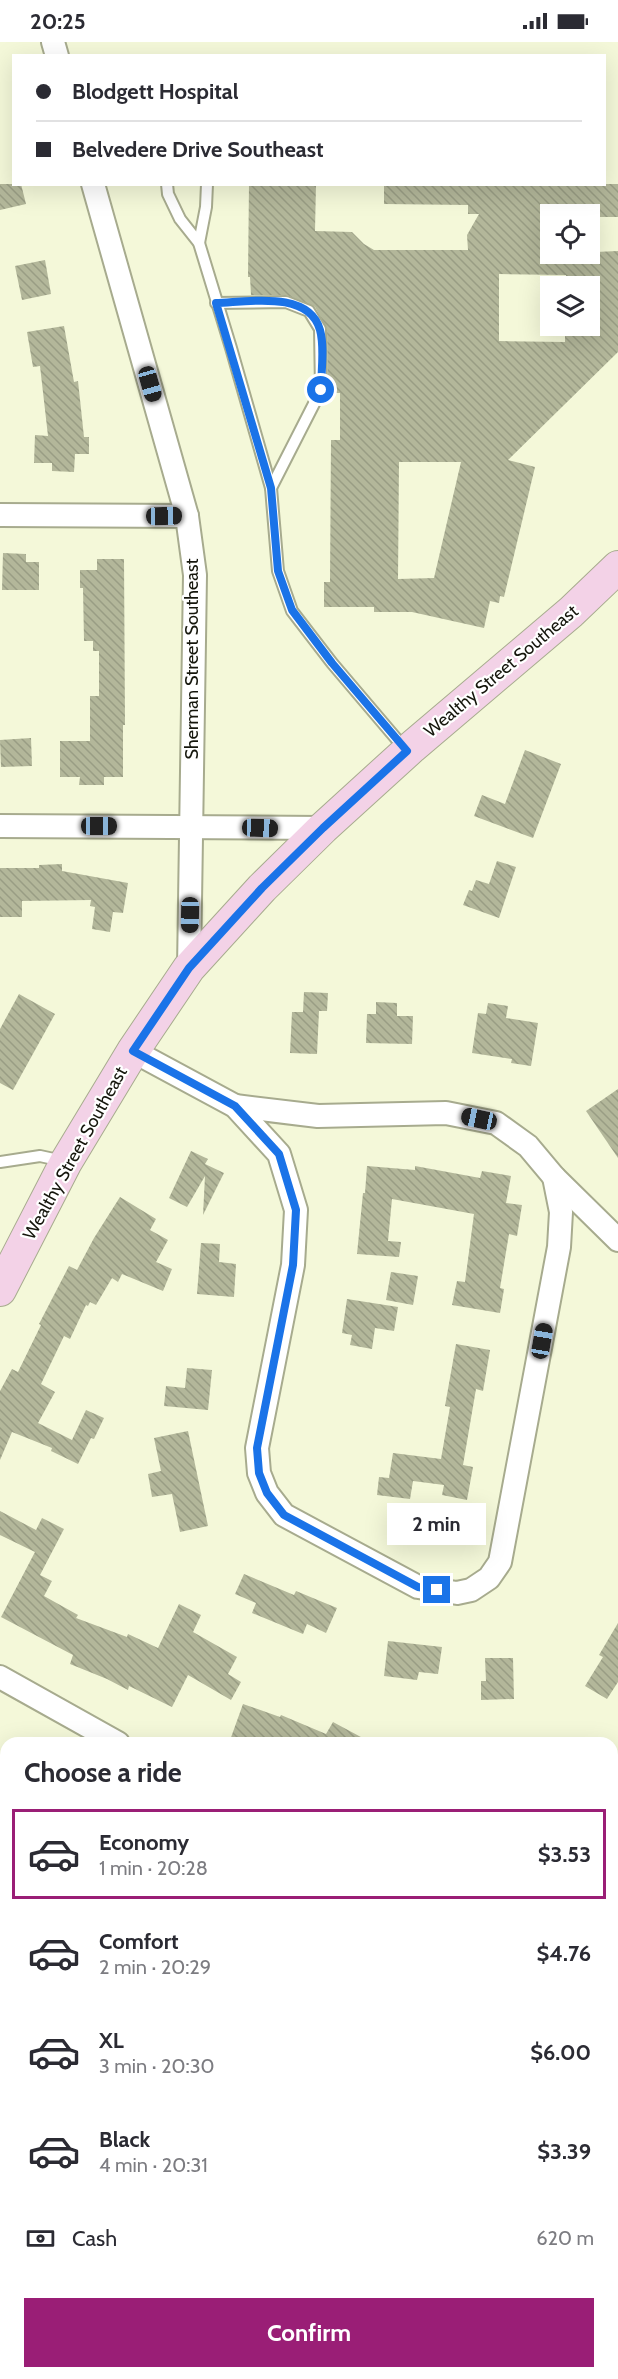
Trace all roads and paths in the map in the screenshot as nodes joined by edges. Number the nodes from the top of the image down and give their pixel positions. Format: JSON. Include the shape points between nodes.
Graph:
{"nodes":[{"id":1,"x":94,"y":186,"type":"edge"},
{"id":2,"x":167,"y":186,"type":"edge"},
{"id":3,"x":207,"y":186,"type":"edge"},
{"id":4,"x":199,"y":243,"type":"junction"},
{"id":5,"x":216,"y":303,"type":"junction"},
{"id":6,"x":271,"y":488,"type":"junction"},
{"id":7,"x":0,"y":515,"type":"edge"},
{"id":8,"x":187,"y":516,"type":"junction"},
{"id":9,"x":618,"y":567,"type":"edge"},
{"id":10,"x":407,"y":751,"type":"junction"},
{"id":11,"x":0,"y":826,"type":"edge"},
{"id":12,"x":191,"y":826,"type":"junction"},
{"id":13,"x":323,"y":828,"type":"junction"},
{"id":14,"x":189,"y":968,"type":"junction"},
{"id":15,"x":133,"y":1051,"type":"junction"},
{"id":16,"x":235,"y":1106,"type":"junction"},
{"id":17,"x":66,"y":1161,"type":"junction"},
{"id":18,"x":0,"y":1162,"type":"edge"},
{"id":19,"x":554,"y":1177,"type":"junction"},
{"id":20,"x":618,"y":1240,"type":"edge"},
{"id":21,"x":0,"y":1290,"type":"edge"},
{"id":22,"x":0,"y":1677,"type":"edge"},
{"id":23,"x":107,"y":1737,"type":"edge"},
{"id":24,"x":612,"y":2379,"type":"edge"},
{"id":25,"x":618,"y":2379,"type":"edge"}],
"edges":[{"from":1,"to":8,"type":"street","name":"Sherman Street Southeast"},
{"from":2,"to":4,"type":"lane","via":[[180,219]]},
{"from":3,"to":4,"type":"lane"},
{"from":4,"to":5,"type":"lane"},
{"from":5,"to":6,"type":"lane"},
{"from":5,"to":6,"type":"lane","via":[[286,302],[309,311],[320,328],[321,390]]},
{"from":6,"to":10,"type":"lane","via":[[278,571],[292,610]]},
{"from":7,"to":8,"type":"street"},
{"from":8,"to":12,"type":"street","name":"Sherman Street Southeast","via":[[195,575]]},
{"from":9,"to":10,"type":"main road","name":"Wealthy Street Southeast","via":[[571,612]]},
{"from":10,"to":13,"type":"main road","name":"Wealthy Street Southeast"},
{"from":11,"to":12,"type":"street"},
{"from":12,"to":13,"type":"street"},
{"from":12,"to":14,"type":"street","name":"Sherman Street Southeast"},
{"from":13,"to":14,"type":"main road","name":"Wealthy Street Southeast"},
{"from":14,"to":15,"type":"main road","name":"Wealthy Street Southeast"},
{"from":15,"to":16,"type":"street"},
{"from":15,"to":17,"type":"main road","name":"Wealthy Street Southeast"},
{"from":16,"to":19,"type":"street","via":[[318,1116],[446,1113],[496,1123],[528,1146]]},
{"from":16,"to":19,"type":"street","via":[[279,1154],[296,1210],[293,1265],[257,1448],[259,1473],[267,1493],[284,1515],[418,1587],[457,1593],[471,1590],[489,1578],[500,1562],[559,1247],[561,1212]]},
{"from":17,"to":18,"type":"lane","via":[[40,1156]]},
{"from":17,"to":21,"type":"main road","name":"Wealthy Street Southeast"},
{"from":19,"to":20,"type":"street"},
{"from":22,"to":23,"type":"street"},
{"from":24,"to":25,"type":"main road"}]}
